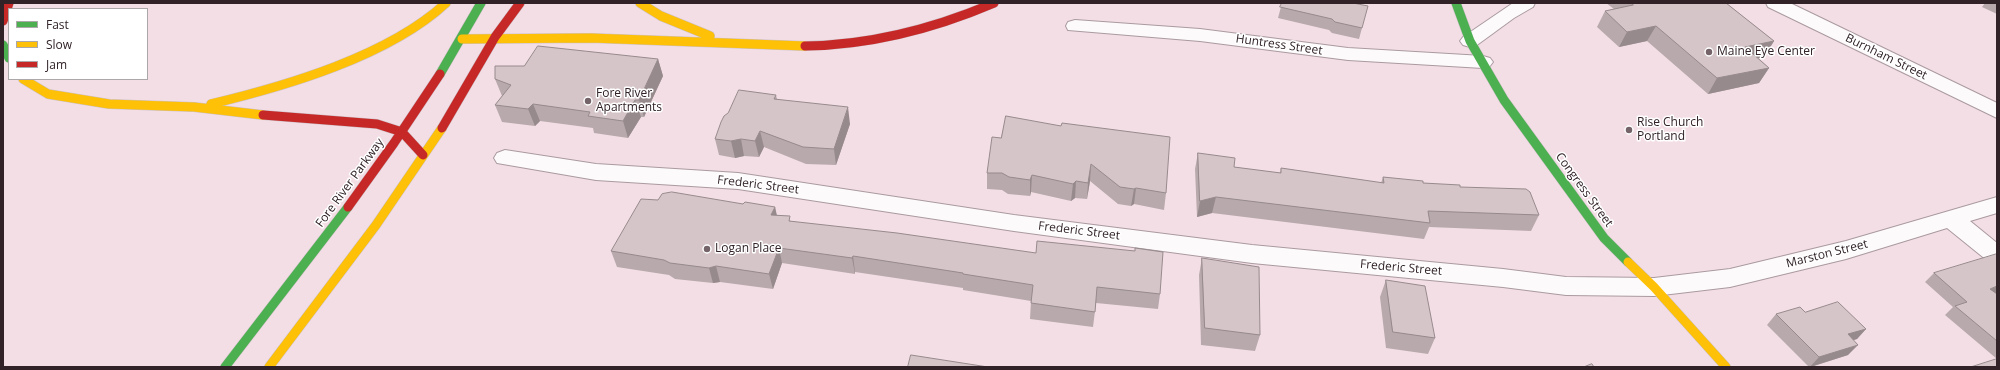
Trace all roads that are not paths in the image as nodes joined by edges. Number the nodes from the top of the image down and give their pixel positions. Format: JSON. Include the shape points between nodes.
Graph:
{"nodes":[{"id":1,"x":9,"y":3,"type":"edge"},
{"id":2,"x":446,"y":3,"type":"edge"},
{"id":3,"x":481,"y":3,"type":"edge"},
{"id":4,"x":520,"y":3,"type":"edge"},
{"id":5,"x":640,"y":3,"type":"edge"},
{"id":6,"x":994,"y":3,"type":"edge"},
{"id":7,"x":1456,"y":3,"type":"edge"},
{"id":8,"x":1526,"y":3,"type":"edge"},
{"id":9,"x":1775,"y":3,"type":"edge"},
{"id":10,"x":3,"y":21,"type":"edge"},
{"id":11,"x":1074,"y":26,"type":"dead end"},
{"id":12,"x":495,"y":37,"type":"junction"},
{"id":13,"x":462,"y":39,"type":"junction"},
{"id":14,"x":726,"y":42,"type":"junction"},
{"id":15,"x":1470,"y":42,"type":"junction"},
{"id":16,"x":3,"y":45,"type":"edge"},
{"id":17,"x":8,"y":56,"type":"edge"},
{"id":18,"x":1483,"y":62,"type":"junction"},
{"id":19,"x":25,"y":80,"type":"edge"},
{"id":20,"x":194,"y":107,"type":"junction"},
{"id":21,"x":1997,"y":111,"type":"edge"},
{"id":22,"x":402,"y":132,"type":"junction"},
{"id":23,"x":424,"y":155,"type":"junction"},
{"id":24,"x":505,"y":158,"type":"dead end"},
{"id":25,"x":1997,"y":205,"type":"edge"},
{"id":26,"x":1952,"y":219,"type":"junction"},
{"id":27,"x":1997,"y":256,"type":"edge"},
{"id":28,"x":1654,"y":287,"type":"junction"},
{"id":29,"x":225,"y":367,"type":"edge"},
{"id":30,"x":269,"y":367,"type":"edge"},
{"id":31,"x":1726,"y":367,"type":"edge"}],
"edges":[{"from":1,"to":10,"type":"main road"},
{"from":2,"to":20,"type":"main road","via":[[438,12],[380,47],[327,71],[238,98]]},
{"from":3,"to":13,"type":"main road","name":"Fore River Parkway"},
{"from":4,"to":12,"type":"main road"},
{"from":5,"to":14,"type":"main road","via":[[677,24]]},
{"from":6,"to":14,"type":"main road","via":[[952,22],[868,42],[813,46]]},
{"from":7,"to":15,"type":"main road","name":"Congress Street"},
{"from":8,"to":15,"type":"street"},
{"from":9,"to":21,"type":"street","name":"Burnham Street"},
{"from":11,"to":18,"type":"street","name":"Huntress Street","via":[[1200,35],[1348,54]]},
{"from":12,"to":13,"type":"main road"},
{"from":12,"to":14,"type":"main road"},
{"from":12,"to":23,"type":"main road"},
{"from":13,"to":22,"type":"main road","name":"Fore River Parkway"},
{"from":15,"to":18,"type":"main road","name":"Congress Street"},
{"from":16,"to":17,"type":"main road"},
{"from":18,"to":28,"type":"main road","name":"Congress Street","via":[[1504,100],[1604,238]]},
{"from":19,"to":20,"type":"main road","via":[[48,94],[109,104]]},
{"from":20,"to":22,"type":"main road","via":[[377,124]]},
{"from":22,"to":23,"type":"main road"},
{"from":22,"to":29,"type":"main road","name":"Fore River Parkway","via":[[337,223]]},
{"from":23,"to":30,"type":"main road","via":[[376,225]]},
{"from":24,"to":28,"type":"street","name":"Frederic Street","via":[[596,172],[738,181],[1014,223],[1252,254],[1566,286]]},
{"from":25,"to":26,"type":"street","name":"Marston Street"},
{"from":26,"to":27,"type":"street"},
{"from":26,"to":28,"type":"street","name":"Marston Street","via":[[1846,250],[1730,278]]},
{"from":28,"to":31,"type":"main road","name":"Congress Street"}]}
